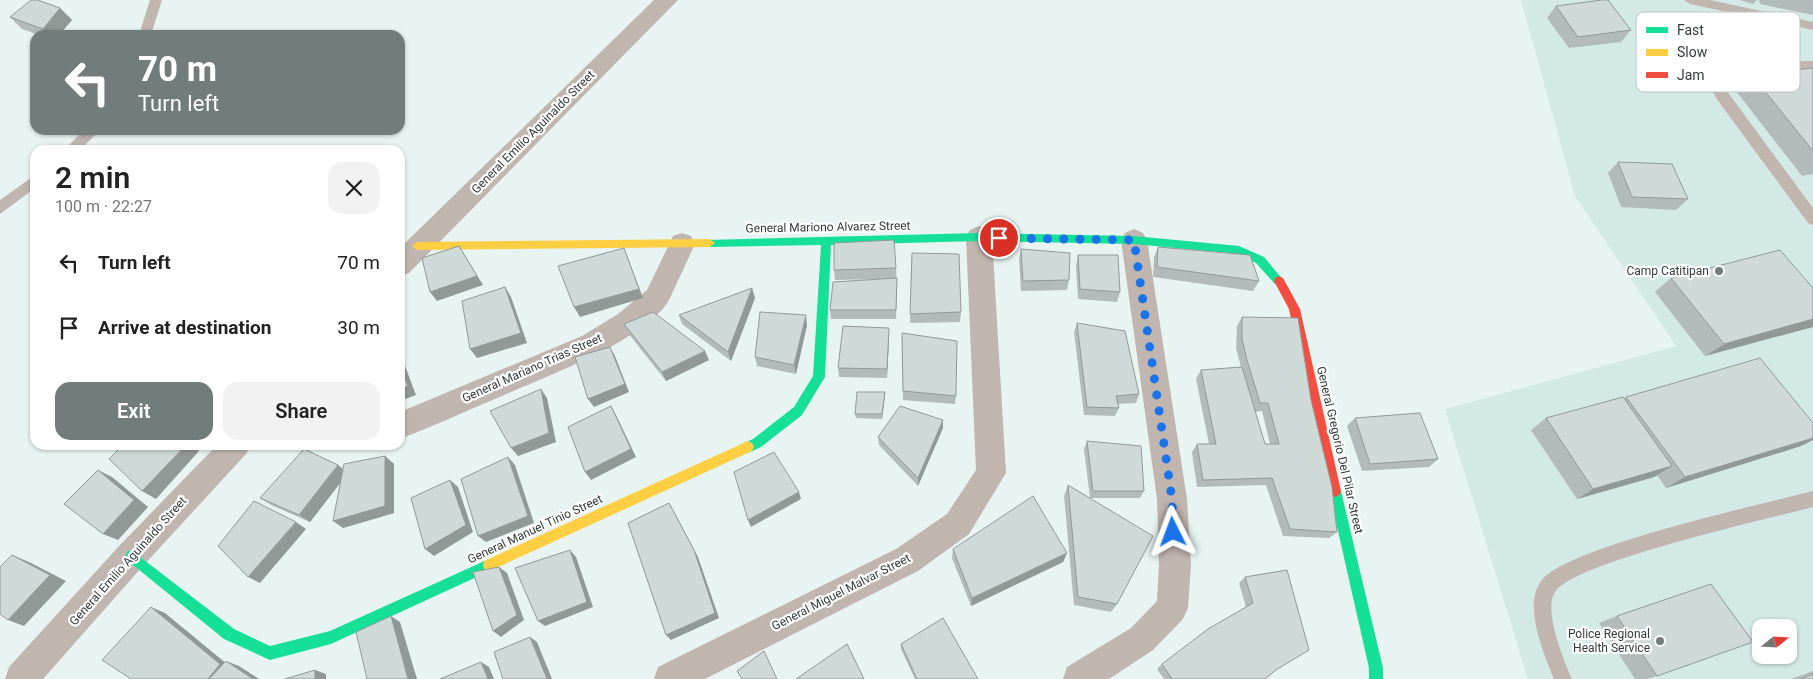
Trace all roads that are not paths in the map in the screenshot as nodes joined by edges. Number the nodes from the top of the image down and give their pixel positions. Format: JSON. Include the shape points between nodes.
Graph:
{"nodes":[{"id":1,"x":156,"y":0,"type":"edge"},
{"id":2,"x":667,"y":0,"type":"edge"},
{"id":3,"x":1690,"y":0,"type":"edge"},
{"id":4,"x":1747,"y":12,"type":"edge"},
{"id":5,"x":1800,"y":23,"type":"edge"},
{"id":6,"x":1813,"y":26,"type":"edge"},
{"id":7,"x":146,"y":30,"type":"edge"},
{"id":8,"x":1800,"y":66,"type":"edge"},
{"id":9,"x":1813,"y":66,"type":"edge"},
{"id":10,"x":1719,"y":92,"type":"edge"},
{"id":11,"x":88,"y":135,"type":"edge"},
{"id":12,"x":76,"y":145,"type":"edge"},
{"id":13,"x":30,"y":184,"type":"edge"},
{"id":14,"x":0,"y":208,"type":"edge"},
{"id":15,"x":1813,"y":219,"type":"edge"},
{"id":16,"x":980,"y":238,"type":"junction"},
{"id":17,"x":1134,"y":240,"type":"junction"},
{"id":18,"x":826,"y":242,"type":"junction"},
{"id":19,"x":682,"y":244,"type":"junction"},
{"id":20,"x":417,"y":246,"type":"junction"},
{"id":21,"x":1239,"y":250,"type":"joint"},
{"id":22,"x":405,"y":259,"type":"edge"},
{"id":23,"x":405,"y":424,"type":"edge"},
{"id":24,"x":231,"y":450,"type":"edge"},
{"id":25,"x":1813,"y":499,"type":"edge"},
{"id":26,"x":131,"y":556,"type":"junction"},
{"id":27,"x":22,"y":679,"type":"edge"},
{"id":28,"x":670,"y":679,"type":"edge"},
{"id":29,"x":1079,"y":679,"type":"edge"},
{"id":30,"x":1376,"y":679,"type":"edge"},
{"id":31,"x":1563,"y":679,"type":"edge"}],
"edges":[{"from":1,"to":7,"type":"lane"},
{"from":2,"to":20,"type":"street","name":"General Emilio Aguinaldo Street"},
{"from":3,"to":4,"type":"lane"},
{"from":5,"to":6,"type":"lane"},
{"from":8,"to":9,"type":"lane"},
{"from":10,"to":15,"type":"lane"},
{"from":11,"to":12,"type":"lane"},
{"from":13,"to":14,"type":"lane"},
{"from":16,"to":17,"type":"street","name":"General Mariono Alvarez Street"},
{"from":16,"to":18,"type":"street","name":"General Mariono Alvarez Street"},
{"from":16,"to":28,"type":"street","name":"General Miguel Malvar Street","via":[[991,473],[958,524],[907,560]]},
{"from":17,"to":21,"type":"street","name":"General Mariono Alvarez Street"},
{"from":17,"to":29,"type":"street","via":[[1172,499],[1175,565],[1172,608],[1142,639]]},
{"from":18,"to":19,"type":"street","name":"General Mariono Alvarez Street"},
{"from":18,"to":26,"type":"street","name":"General Manuel Tinio Street","via":[[819,377],[798,411],[757,442],[331,637],[270,653],[229,634]]},
{"from":19,"to":20,"type":"street","name":"General Mariono Alvarez Street"},
{"from":19,"to":23,"type":"street","name":"General Mariano Trias Street","via":[[657,298],[628,322],[592,344]]},
{"from":20,"to":22,"type":"street","name":"General Emilio Aguinaldo Street"},
{"from":21,"to":30,"type":"street","name":"General Gregorio Del Pilar Street","via":[[1260,260],[1279,280],[1294,309]]},
{"from":24,"to":26,"type":"street","name":"General Emilio Aguinaldo Street"},
{"from":25,"to":31,"type":"lane","via":[[1621,550],[1562,573],[1547,587],[1542,604],[1550,647]]},
{"from":26,"to":27,"type":"street","name":"General Emilio Aguinaldo Street"}]}
